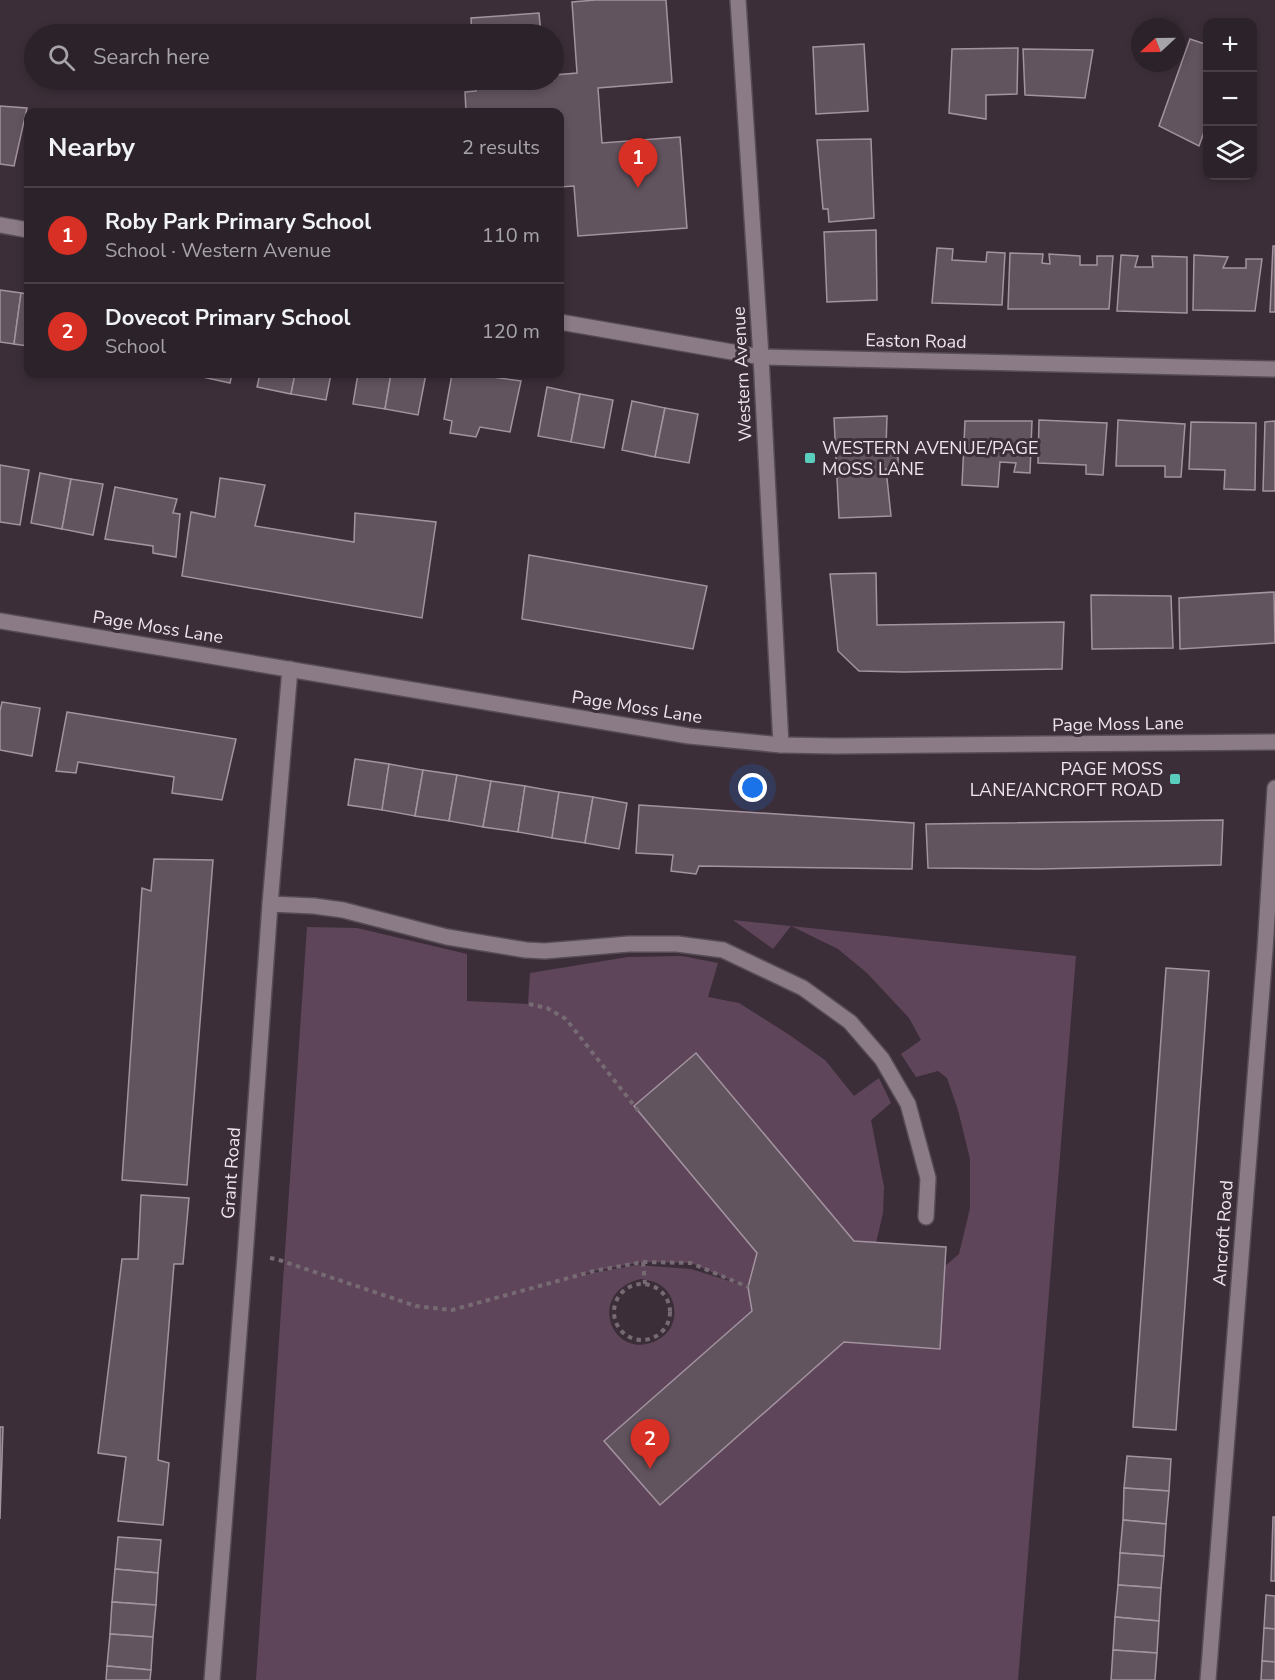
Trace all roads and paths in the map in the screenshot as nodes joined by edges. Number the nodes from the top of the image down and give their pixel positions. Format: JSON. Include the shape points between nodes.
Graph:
{"nodes":[{"id":1,"x":738,"y":0,"type":"edge"},
{"id":2,"x":0,"y":225,"type":"edge"},
{"id":3,"x":24,"y":229,"type":"edge"},
{"id":4,"x":564,"y":323,"type":"edge"},
{"id":5,"x":761,"y":357,"type":"junction"},
{"id":6,"x":1275,"y":369,"type":"edge"},
{"id":7,"x":0,"y":621,"type":"edge"},
{"id":8,"x":290,"y":669,"type":"junction"},
{"id":9,"x":1275,"y":742,"type":"edge"},
{"id":10,"x":781,"y":745,"type":"junction"},
{"id":11,"x":1275,"y":788,"type":"edge"},
{"id":12,"x":270,"y":904,"type":"junction"},
{"id":13,"x":528,"y":1004,"type":"dead end"},
{"id":14,"x":640,"y":1113,"type":"dead end"},
{"id":15,"x":926,"y":1217,"type":"dead end"},
{"id":16,"x":245,"y":1257,"type":"junction"},
{"id":17,"x":643,"y":1262,"type":"junction"},
{"id":18,"x":645,"y":1284,"type":"junction"},
{"id":19,"x":748,"y":1287,"type":"dead end"},
{"id":20,"x":212,"y":1680,"type":"edge"},
{"id":21,"x":1208,"y":1680,"type":"edge"}],
"edges":[{"from":1,"to":5,"type":"street","name":"Western Avenue"},
{"from":2,"to":3,"type":"street"},
{"from":4,"to":5,"type":"street","name":"Easton Road"},
{"from":5,"to":6,"type":"street","name":"Easton Road"},
{"from":5,"to":10,"type":"street","name":"Western Avenue"},
{"from":7,"to":8,"type":"street","name":"Page Moss Lane"},
{"from":8,"to":10,"type":"street","name":"Page Moss Lane","via":[[689,736]]},
{"from":8,"to":12,"type":"street","name":"Grant Road"},
{"from":9,"to":10,"type":"street","name":"Page Moss Lane"},
{"from":11,"to":21,"type":"street","name":"Ancroft Road"},
{"from":12,"to":15,"type":"street","via":[[343,910],[447,937],[526,951],[629,944],[677,944],[723,950],[783,978],[850,1022],[882,1059],[908,1104],[928,1178]]},
{"from":12,"to":16,"type":"street","name":"Grant Road"},
{"from":13,"to":14,"type":"path","via":[[547,1008],[566,1019]]},
{"from":16,"to":17,"type":"path","via":[[276,1259],[417,1306],[452,1310],[594,1271]]},
{"from":16,"to":20,"type":"street","name":"Grant Road"},
{"from":17,"to":18,"type":"path"},
{"from":17,"to":19,"type":"path","via":[[691,1263]]},
{"from":18,"to":18,"type":"path","via":[[627,1288],[613,1311],[619,1329],[634,1340],[652,1339],[660,1334],[669,1318],[667,1299],[654,1286]]}]}
